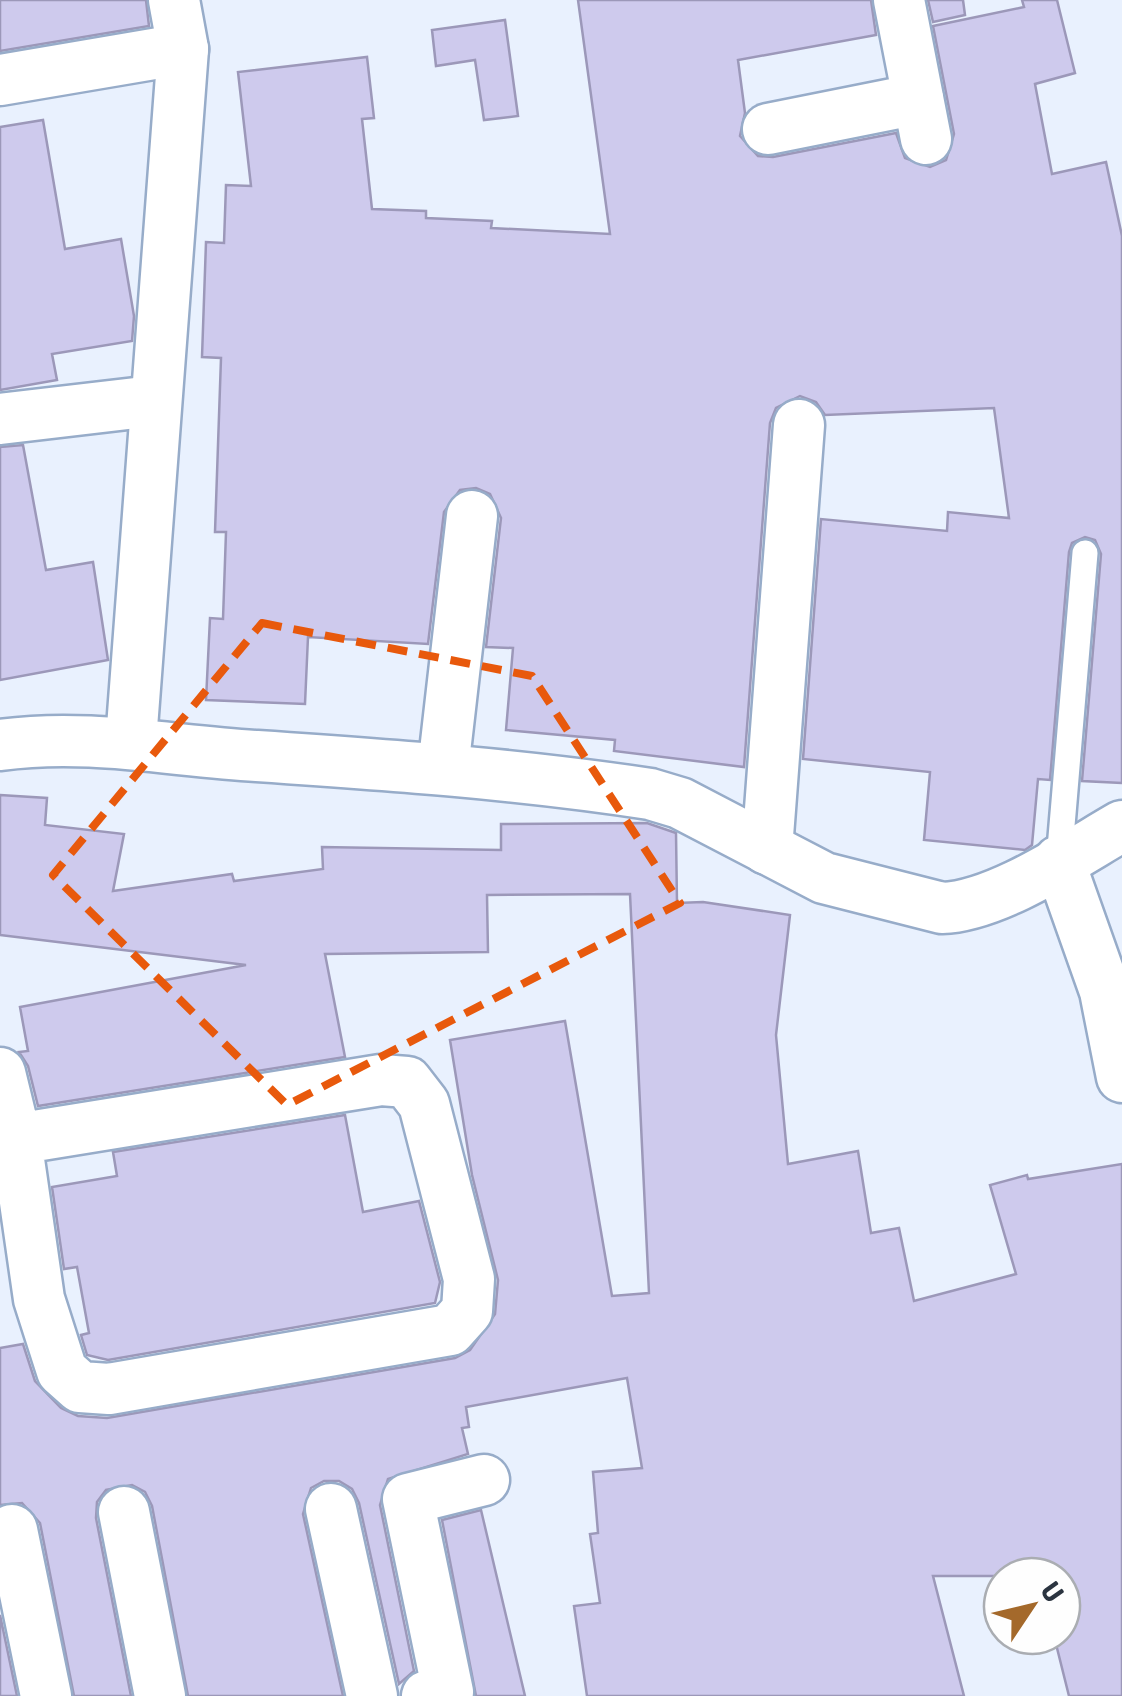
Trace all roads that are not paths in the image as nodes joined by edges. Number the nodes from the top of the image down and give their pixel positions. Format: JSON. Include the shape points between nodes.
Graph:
{"nodes":[{"id":1,"x":174,"y":0,"type":"edge"},
{"id":2,"x":898,"y":0,"type":"edge"},
{"id":3,"x":183,"y":49,"type":"junction"},
{"id":4,"x":0,"y":80,"type":"edge"},
{"id":5,"x":768,"y":129,"type":"dead end"},
{"id":6,"x":154,"y":401,"type":"junction"},
{"id":7,"x":0,"y":419,"type":"edge"},
{"id":8,"x":799,"y":425,"type":"dead end"},
{"id":9,"x":472,"y":516,"type":"dead end"},
{"id":10,"x":1084,"y":553,"type":"dead end"},
{"id":11,"x":131,"y":740,"type":"junction"},
{"id":12,"x":0,"y":744,"type":"edge"},
{"id":13,"x":443,"y":769,"type":"junction"},
{"id":14,"x":1122,"y":826,"type":"edge"},
{"id":15,"x":767,"y":849,"type":"junction"},
{"id":16,"x":1059,"y":862,"type":"junction"},
{"id":17,"x":0,"y":1073,"type":"edge"},
{"id":18,"x":1122,"y":1077,"type":"edge"},
{"id":19,"x":16,"y":1139,"type":"junction"},
{"id":20,"x":20,"y":1303,"type":"edge"},
{"id":21,"x":484,"y":1480,"type":"dead end"},
{"id":22,"x":332,"y":1509,"type":"dead end"},
{"id":23,"x":124,"y":1512,"type":"dead end"},
{"id":24,"x":12,"y":1530,"type":"dead end"},
{"id":25,"x":46,"y":1696,"type":"edge"},
{"id":26,"x":160,"y":1696,"type":"edge"},
{"id":27,"x":372,"y":1696,"type":"edge"},
{"id":28,"x":427,"y":1696,"type":"edge"}],
"edges":[{"from":1,"to":3,"type":"street"},
{"from":2,"to":5,"type":"street","via":[[922,119]]},
{"from":3,"to":4,"type":"street"},
{"from":3,"to":6,"type":"street"},
{"from":6,"to":7,"type":"street"},
{"from":6,"to":11,"type":"street"},
{"from":8,"to":15,"type":"street"},
{"from":9,"to":13,"type":"street"},
{"from":10,"to":16,"type":"lane"},
{"from":11,"to":12,"type":"street"},
{"from":11,"to":13,"type":"street"},
{"from":13,"to":15,"type":"street","via":[[650,794]]},
{"from":14,"to":16,"type":"street"},
{"from":15,"to":16,"type":"street","via":[[824,878],[942,908],[972,902]]},
{"from":16,"to":18,"type":"street","via":[[1105,991]]},
{"from":17,"to":19,"type":"street"},
{"from":19,"to":20,"type":"street"},
{"from":19,"to":20,"type":"street","via":[[381,1080],[408,1082],[424,1104],[469,1280],[467,1311],[450,1330],[109,1389],[80,1387],[62,1371]]},
{"from":21,"to":28,"type":"street","via":[[408,1499],[448,1692]]},
{"from":22,"to":27,"type":"street"},
{"from":23,"to":26,"type":"street"},
{"from":24,"to":25,"type":"street"}]}
